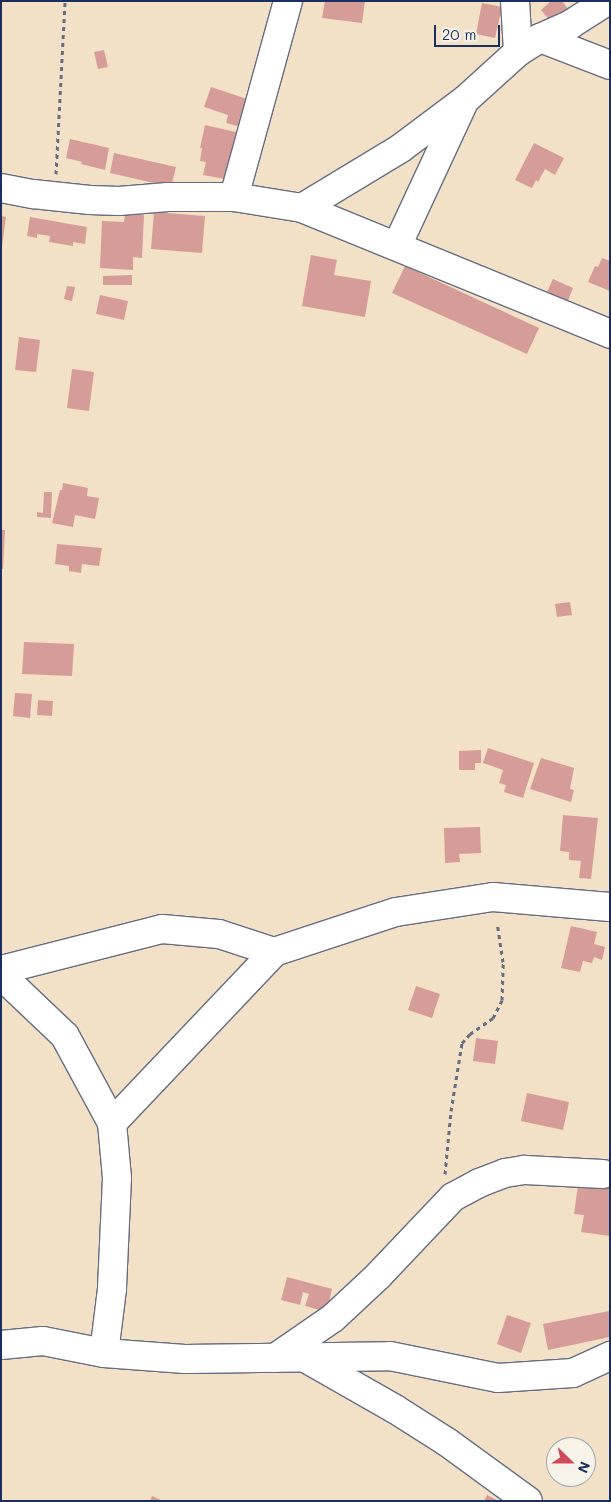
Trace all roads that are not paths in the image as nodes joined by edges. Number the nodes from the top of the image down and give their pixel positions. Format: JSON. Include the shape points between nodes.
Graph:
{"nodes":[{"id":1,"x":288,"y":1,"type":"edge"},
{"id":2,"x":515,"y":1,"type":"edge"},
{"id":3,"x":607,"y":1,"type":"edge"},
{"id":4,"x":529,"y":45,"type":"junction"},
{"id":5,"x":610,"y":65,"type":"edge"},
{"id":6,"x":465,"y":100,"type":"junction"},
{"id":7,"x":1,"y":188,"type":"edge"},
{"id":8,"x":234,"y":197,"type":"junction"},
{"id":9,"x":302,"y":208,"type":"junction"},
{"id":10,"x":397,"y":246,"type":"junction"},
{"id":11,"x":610,"y":334,"type":"edge"},
{"id":12,"x":610,"y":907,"type":"edge"},
{"id":13,"x":274,"y":952,"type":"junction"},
{"id":14,"x":1,"y":970,"type":"edge"},
{"id":15,"x":1,"y":974,"type":"edge"},
{"id":16,"x":112,"y":1123,"type":"junction"},
{"id":17,"x":603,"y":1174,"type":"dead end"},
{"id":18,"x":1,"y":1345,"type":"edge"},
{"id":19,"x":104,"y":1353,"type":"junction"},
{"id":20,"x":302,"y":1356,"type":"junction"},
{"id":21,"x":610,"y":1356,"type":"edge"},
{"id":22,"x":275,"y":1358,"type":"junction"},
{"id":23,"x":528,"y":1501,"type":"edge"}],
"edges":[{"from":1,"to":8,"type":"street"},
{"from":2,"to":4,"type":"street"},
{"from":3,"to":4,"type":"street"},
{"from":4,"to":5,"type":"street"},
{"from":4,"to":6,"type":"street"},
{"from":6,"to":9,"type":"street","via":[[401,148]]},
{"from":6,"to":10,"type":"street"},
{"from":7,"to":8,"type":"street","via":[[56,197],[119,201]]},
{"from":8,"to":9,"type":"street"},
{"from":9,"to":10,"type":"street"},
{"from":10,"to":11,"type":"street"},
{"from":12,"to":13,"type":"street","via":[[493,897],[396,912]]},
{"from":13,"to":14,"type":"street","via":[[219,934],[162,930]]},
{"from":13,"to":16,"type":"street"},
{"from":15,"to":16,"type":"street","via":[[66,1036]]},
{"from":16,"to":19,"type":"street","via":[[117,1178],[112,1289]]},
{"from":17,"to":22,"type":"street","via":[[541,1170],[505,1173],[453,1197],[333,1318]]},
{"from":18,"to":19,"type":"street","via":[[43,1341]]},
{"from":19,"to":22,"type":"street","via":[[185,1359]]},
{"from":20,"to":21,"type":"street","via":[[390,1356],[498,1378],[573,1373]]},
{"from":20,"to":22,"type":"street"},
{"from":20,"to":23,"type":"street","via":[[424,1428]]}]}
